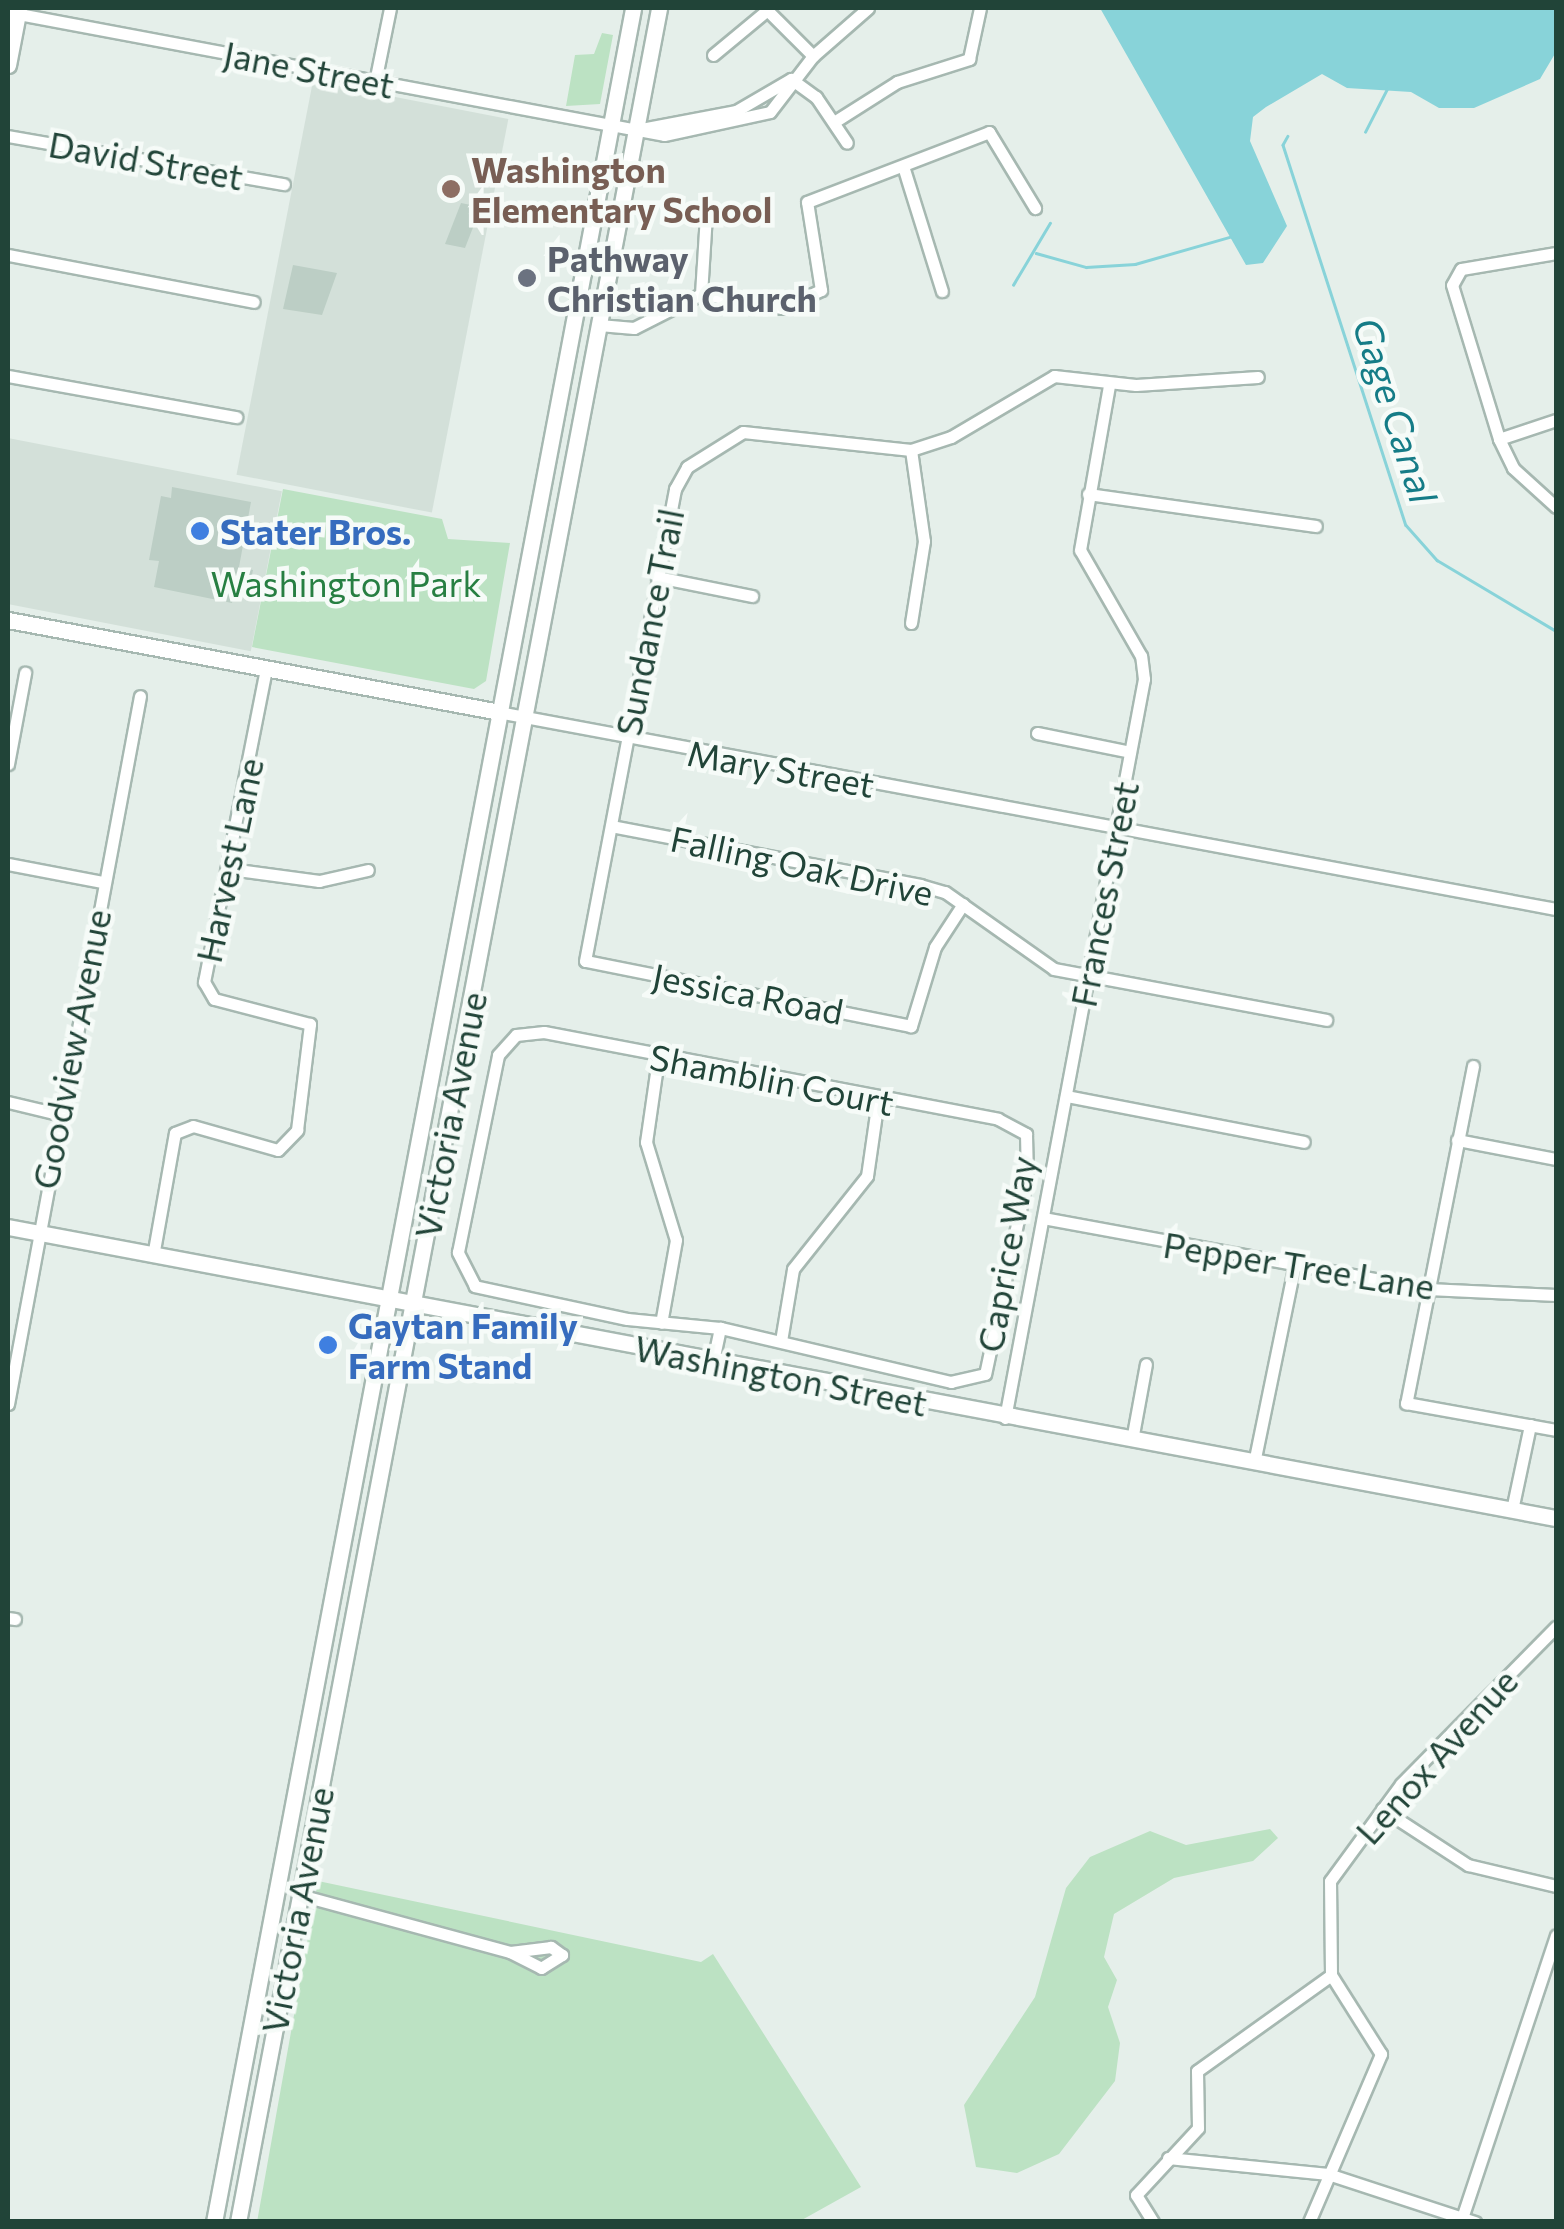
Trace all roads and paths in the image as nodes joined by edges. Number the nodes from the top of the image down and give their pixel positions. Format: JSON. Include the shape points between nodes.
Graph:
{"nodes":[{"id":1,"x":390,"y":8,"type":"edge"},
{"id":2,"x":633,"y":8,"type":"edge"},
{"id":3,"x":659,"y":8,"type":"edge"},
{"id":4,"x":868,"y":8,"type":"edge"},
{"id":5,"x":980,"y":8,"type":"edge"},
{"id":6,"x":766,"y":9,"type":"edge"},
{"id":7,"x":15,"y":11,"type":"edge"},
{"id":8,"x":713,"y":55,"type":"dead end"},
{"id":9,"x":813,"y":56,"type":"junction"},
{"id":10,"x":8,"y":65,"type":"edge"},
{"id":11,"x":791,"y":79,"type":"junction"},
{"id":12,"x":376,"y":82,"type":"junction"},
{"id":13,"x":834,"y":122,"type":"junction"},
{"id":14,"x":610,"y":126,"type":"junction"},
{"id":15,"x":636,"y":130,"type":"junction"},
{"id":16,"x":8,"y":136,"type":"edge"},
{"id":17,"x":847,"y":144,"type":"dead end"},
{"id":18,"x":903,"y":166,"type":"junction"},
{"id":19,"x":284,"y":184,"type":"dead end"},
{"id":20,"x":1035,"y":208,"type":"dead end"},
{"id":21,"x":706,"y":214,"type":"dead end"},
{"id":22,"x":1556,"y":252,"type":"edge"},
{"id":23,"x":8,"y":255,"type":"edge"},
{"id":24,"x":942,"y":291,"type":"dead end"},
{"id":25,"x":700,"y":294,"type":"junction"},
{"id":26,"x":254,"y":302,"type":"dead end"},
{"id":27,"x":599,"y":325,"type":"junction"},
{"id":28,"x":8,"y":376,"type":"edge"},
{"id":29,"x":1258,"y":377,"type":"dead end"},
{"id":30,"x":1109,"y":384,"type":"junction"},
{"id":31,"x":236,"y":417,"type":"dead end"},
{"id":32,"x":1556,"y":420,"type":"edge"},
{"id":33,"x":1499,"y":439,"type":"junction"},
{"id":34,"x":911,"y":450,"type":"junction"},
{"id":35,"x":1088,"y":494,"type":"junction"},
{"id":36,"x":1556,"y":507,"type":"edge"},
{"id":37,"x":1316,"y":526,"type":"dead end"},
{"id":38,"x":658,"y":577,"type":"junction"},
{"id":39,"x":752,"y":596,"type":"dead end"},
{"id":40,"x":8,"y":620,"type":"edge"},
{"id":41,"x":912,"y":623,"type":"dead end"},
{"id":42,"x":266,"y":669,"type":"junction"},
{"id":43,"x":25,"y":673,"type":"dead end"},
{"id":44,"x":140,"y":696,"type":"dead end"},
{"id":45,"x":498,"y":712,"type":"junction"},
{"id":46,"x":526,"y":718,"type":"junction"},
{"id":47,"x":1037,"y":733,"type":"dead end"},
{"id":48,"x":626,"y":739,"type":"junction"},
{"id":49,"x":1130,"y":752,"type":"junction"},
{"id":50,"x":8,"y":764,"type":"edge"},
{"id":51,"x":610,"y":826,"type":"junction"},
{"id":52,"x":1116,"y":829,"type":"junction"},
{"id":53,"x":8,"y":864,"type":"edge"},
{"id":54,"x":230,"y":868,"type":"junction"},
{"id":55,"x":368,"y":870,"type":"dead end"},
{"id":56,"x":102,"y":882,"type":"junction"},
{"id":57,"x":963,"y":904,"type":"junction"},
{"id":58,"x":1556,"y":909,"type":"edge"},
{"id":59,"x":585,"y":961,"type":"joint"},
{"id":60,"x":1089,"y":976,"type":"junction"},
{"id":61,"x":1326,"y":1020,"type":"dead end"},
{"id":62,"x":658,"y":1058,"type":"junction"},
{"id":63,"x":1473,"y":1066,"type":"dead end"},
{"id":64,"x":1066,"y":1096,"type":"junction"},
{"id":65,"x":878,"y":1100,"type":"junction"},
{"id":66,"x":8,"y":1102,"type":"edge"},
{"id":67,"x":58,"y":1114,"type":"junction"},
{"id":68,"x":1026,"y":1134,"type":"joint"},
{"id":69,"x":1457,"y":1140,"type":"junction"},
{"id":70,"x":1304,"y":1142,"type":"dead end"},
{"id":71,"x":1556,"y":1159,"type":"edge"},
{"id":72,"x":1043,"y":1218,"type":"junction"},
{"id":73,"x":8,"y":1227,"type":"edge"},
{"id":74,"x":36,"y":1232,"type":"junction"},
{"id":75,"x":153,"y":1256,"type":"junction"},
{"id":76,"x":1294,"y":1268,"type":"junction"},
{"id":77,"x":1428,"y":1290,"type":"junction"},
{"id":78,"x":1556,"y":1295,"type":"edge"},
{"id":79,"x":386,"y":1300,"type":"junction"},
{"id":80,"x":413,"y":1304,"type":"junction"},
{"id":81,"x":661,"y":1322,"type":"junction"},
{"id":82,"x":720,"y":1328,"type":"junction"},
{"id":83,"x":781,"y":1342,"type":"junction"},
{"id":84,"x":713,"y":1362,"type":"junction"},
{"id":85,"x":1146,"y":1364,"type":"dead end"},
{"id":86,"x":8,"y":1404,"type":"edge"},
{"id":87,"x":1005,"y":1418,"type":"junction"},
{"id":88,"x":1530,"y":1425,"type":"junction"},
{"id":89,"x":1556,"y":1430,"type":"edge"},
{"id":90,"x":1132,"y":1440,"type":"junction"},
{"id":91,"x":1254,"y":1463,"type":"junction"},
{"id":92,"x":1512,"y":1510,"type":"junction"},
{"id":93,"x":1556,"y":1518,"type":"edge"},
{"id":94,"x":1556,"y":1627,"type":"edge"},
{"id":95,"x":1382,"y":1809,"type":"junction"},
{"id":96,"x":1556,"y":1886,"type":"edge"},
{"id":97,"x":300,"y":1895,"type":"junction"},
{"id":98,"x":1556,"y":1936,"type":"edge"},
{"id":99,"x":510,"y":1952,"type":"dead end"},
{"id":100,"x":1330,"y":1975,"type":"junction"},
{"id":101,"x":1168,"y":2158,"type":"junction"},
{"id":102,"x":1328,"y":2174,"type":"junction"},
{"id":103,"x":1466,"y":2220,"type":"edge"},
{"id":104,"x":214,"y":2222,"type":"edge"},
{"id":105,"x":238,"y":2222,"type":"edge"},
{"id":106,"x":1153,"y":2222,"type":"edge"},
{"id":107,"x":1309,"y":2222,"type":"edge"}],
"edges":[{"from":1,"to":12,"type":"street"},
{"from":2,"to":14,"type":"main road","name":"Victoria Avenue"},
{"from":3,"to":15,"type":"main road","name":"Victoria Avenue"},
{"from":4,"to":9,"type":"street","name":"Jane Street"},
{"from":5,"to":13,"type":"street","via":[[969,59],[898,82]]},
{"from":6,"to":8,"type":"street"},
{"from":6,"to":9,"type":"street"},
{"from":7,"to":10,"type":"main road"},
{"from":7,"to":12,"type":"street","name":"Jane Street"},
{"from":9,"to":11,"type":"street","name":"Jane Street"},
{"from":11,"to":13,"type":"street"},
{"from":11,"to":15,"type":"street","name":"Jane Street","via":[[770,112],[734,126],[683,135]]},
{"from":12,"to":14,"type":"street","name":"Jane Street"},
{"from":13,"to":17,"type":"street"},
{"from":14,"to":15,"type":"street","name":"Jane Street"},
{"from":14,"to":45,"type":"main road","name":"Victoria Avenue"},
{"from":15,"to":27,"type":"main road","name":"Victoria Avenue"},
{"from":16,"to":19,"type":"street","name":"David Street"},
{"from":18,"to":20,"type":"street","via":[[989,132]]},
{"from":18,"to":24,"type":"street"},
{"from":18,"to":25,"type":"street","via":[[806,202],[821,290],[782,308]]},
{"from":21,"to":25,"type":"street"},
{"from":22,"to":33,"type":"street","via":[[1453,276]]},
{"from":23,"to":26,"type":"street"},
{"from":25,"to":27,"type":"street","via":[[634,328]]},
{"from":27,"to":46,"type":"main road","name":"Victoria Avenue"},
{"from":28,"to":31,"type":"street"},
{"from":29,"to":30,"type":"street","name":"Sundance Trail"},
{"from":30,"to":34,"type":"street","name":"Sundance Trail","via":[[1054,376],[951,437]]},
{"from":30,"to":35,"type":"street","name":"Frances Street"},
{"from":32,"to":33,"type":"street"},
{"from":33,"to":36,"type":"street","via":[[1513,468]]},
{"from":34,"to":38,"type":"street","name":"Sundance Trail","via":[[761,432],[718,441],[675,489]]},
{"from":34,"to":41,"type":"street","via":[[924,541]]},
{"from":35,"to":37,"type":"street"},
{"from":35,"to":49,"type":"street","name":"Frances Street","via":[[1080,550],[1141,656]]},
{"from":38,"to":39,"type":"street"},
{"from":38,"to":48,"type":"street","name":"Sundance Trail"},
{"from":40,"to":42,"type":"main road","name":"Mary Street"},
{"from":42,"to":45,"type":"main road","name":"Mary Street"},
{"from":42,"to":54,"type":"street","name":"Harvest Lane"},
{"from":43,"to":50,"type":"street"},
{"from":44,"to":56,"type":"street","name":"Goodview Avenue"},
{"from":45,"to":46,"type":"street","name":"Mary Street"},
{"from":45,"to":79,"type":"main road","name":"Victoria Avenue"},
{"from":46,"to":48,"type":"street","name":"Mary Street"},
{"from":46,"to":80,"type":"main road","name":"Victoria Avenue"},
{"from":47,"to":49,"type":"street"},
{"from":48,"to":51,"type":"street","name":"Sundance Trail"},
{"from":48,"to":52,"type":"street","name":"Mary Street"},
{"from":49,"to":52,"type":"street","name":"Frances Street"},
{"from":51,"to":57,"type":"street","name":"Falling Oak Drive","via":[[920,884]]},
{"from":51,"to":59,"type":"street","name":"Sundance Trail"},
{"from":52,"to":58,"type":"street","name":"Mary Street"},
{"from":52,"to":60,"type":"street","name":"Frances Street"},
{"from":53,"to":56,"type":"street"},
{"from":54,"to":55,"type":"street","via":[[320,881]]},
{"from":54,"to":75,"type":"street","name":"Harvest Lane","via":[[206,992],[310,1024],[298,1130],[278,1150],[193,1126],[175,1133]]},
{"from":56,"to":67,"type":"street","name":"Goodview Avenue"},
{"from":57,"to":59,"type":"street","name":"Jessica Road","via":[[935,947],[912,1026]]},
{"from":57,"to":60,"type":"street","name":"Falling Oak Drive","via":[[1029,958]]},
{"from":60,"to":61,"type":"street","name":"Falling Oak Drive"},
{"from":60,"to":64,"type":"street","name":"Frances Street"},
{"from":62,"to":65,"type":"street","name":"Shamblin Court"},
{"from":62,"to":81,"type":"street","via":[[646,1142],[676,1240]]},
{"from":62,"to":81,"type":"street","name":"Shamblin Court","via":[[544,1032],[516,1035],[498,1055],[458,1252],[466,1276],[490,1293]]},
{"from":63,"to":69,"type":"street"},
{"from":64,"to":70,"type":"street"},
{"from":64,"to":72,"type":"street","name":"Frances Street"},
{"from":65,"to":68,"type":"street","name":"Shamblin Court","via":[[998,1119]]},
{"from":65,"to":83,"type":"street","via":[[867,1176],[794,1269]]},
{"from":66,"to":67,"type":"street"},
{"from":67,"to":74,"type":"street","name":"Goodview Avenue"},
{"from":68,"to":83,"type":"street","name":"Caprice Way","via":[[1027,1177],[985,1374],[951,1382]]},
{"from":69,"to":71,"type":"street"},
{"from":69,"to":77,"type":"street"},
{"from":72,"to":76,"type":"street","name":"Pepper Tree Lane"},
{"from":72,"to":87,"type":"street","name":"Frances Street"},
{"from":73,"to":74,"type":"main road","name":"Washington Street"},
{"from":74,"to":75,"type":"main road","name":"Washington Street"},
{"from":74,"to":86,"type":"street","name":"Goodview Avenue"},
{"from":75,"to":79,"type":"main road","name":"Washington Street"},
{"from":76,"to":77,"type":"street","name":"Pepper Tree Lane"},
{"from":76,"to":91,"type":"street"},
{"from":77,"to":78,"type":"street","name":"Pepper Tree Lane"},
{"from":77,"to":88,"type":"street","via":[[1406,1402]]},
{"from":79,"to":80,"type":"main road","name":"Washington Street"},
{"from":79,"to":104,"type":"main road","name":"Victoria Avenue"},
{"from":80,"to":84,"type":"main road","name":"Washington Street"},
{"from":80,"to":97,"type":"main road","name":"Victoria Avenue"},
{"from":81,"to":82,"type":"street"},
{"from":82,"to":83,"type":"street"},
{"from":82,"to":84,"type":"street"},
{"from":84,"to":87,"type":"main road","name":"Washington Street"},
{"from":85,"to":90,"type":"street"},
{"from":87,"to":90,"type":"main road","name":"Washington Street"},
{"from":88,"to":89,"type":"street"},
{"from":88,"to":92,"type":"street"},
{"from":90,"to":91,"type":"main road","name":"Washington Street"},
{"from":91,"to":92,"type":"main road","name":"Washington Street"},
{"from":92,"to":93,"type":"main road","name":"Washington Street"},
{"from":94,"to":95,"type":"street","name":"Lenox Avenue"},
{"from":95,"to":96,"type":"street","via":[[1468,1865]]},
{"from":95,"to":100,"type":"street","name":"Lenox Avenue","via":[[1326,1892]]},
{"from":97,"to":99,"type":"street"},
{"from":97,"to":105,"type":"main road","name":"Victoria Avenue"},
{"from":98,"to":103,"type":"street"},
{"from":100,"to":101,"type":"street","via":[[1198,2071],[1198,2128]]},
{"from":100,"to":102,"type":"street","via":[[1381,2054]]},
{"from":101,"to":102,"type":"street"},
{"from":101,"to":106,"type":"street","via":[[1136,2195]]},
{"from":102,"to":103,"type":"street"},
{"from":102,"to":107,"type":"street"}]}
